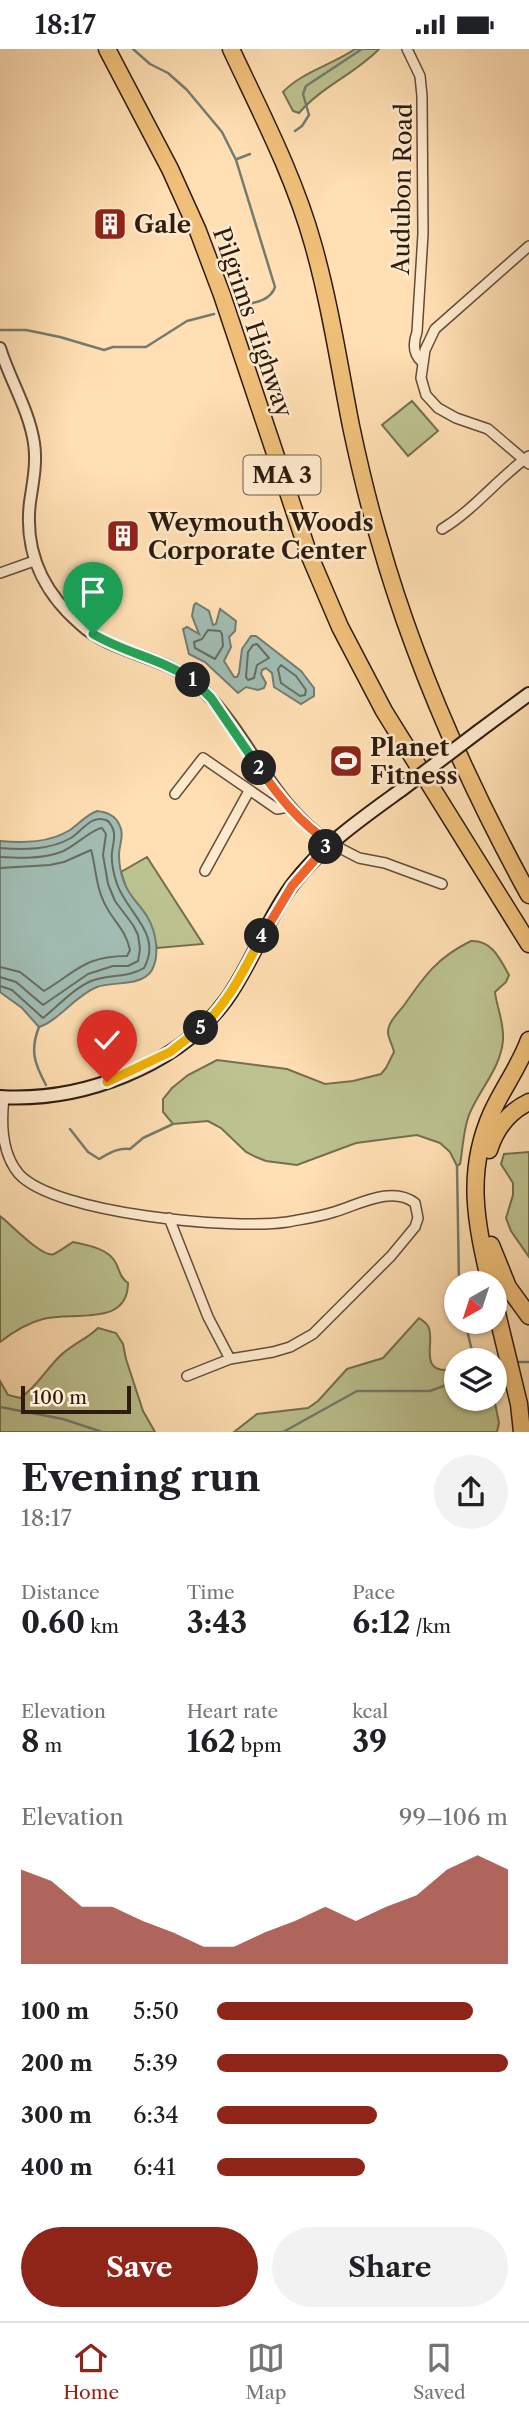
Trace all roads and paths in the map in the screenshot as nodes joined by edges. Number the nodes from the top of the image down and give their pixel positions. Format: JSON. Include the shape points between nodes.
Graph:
{"nodes":[{"id":1,"x":107,"y":49,"type":"edge"},
{"id":2,"x":231,"y":49,"type":"edge"},
{"id":3,"x":407,"y":49,"type":"edge"},
{"id":4,"x":529,"y":246,"type":"edge"},
{"id":5,"x":417,"y":332,"type":"junction"},
{"id":6,"x":429,"y":339,"type":"junction"},
{"id":7,"x":0,"y":348,"type":"edge"},
{"id":8,"x":422,"y":362,"type":"junction"},
{"id":9,"x":527,"y":460,"type":"edge"},
{"id":10,"x":442,"y":529,"type":"dead end"},
{"id":11,"x":34,"y":561,"type":"junction"},
{"id":12,"x":0,"y":573,"type":"edge"},
{"id":13,"x":529,"y":694,"type":"edge"},
{"id":14,"x":464,"y":764,"type":"junction"},
{"id":15,"x":249,"y":790,"type":"junction"},
{"id":16,"x":175,"y":794,"type":"dead end"},
{"id":17,"x":288,"y":807,"type":"junction"},
{"id":18,"x":330,"y":843,"type":"junction"},
{"id":19,"x":205,"y":871,"type":"dead end"},
{"id":20,"x":529,"y":874,"type":"edge"},
{"id":21,"x":442,"y":884,"type":"dead end"},
{"id":22,"x":529,"y":895,"type":"edge"},
{"id":23,"x":529,"y":944,"type":"edge"},
{"id":24,"x":529,"y":1040,"type":"edge"},
{"id":25,"x":2,"y":1098,"type":"edge"},
{"id":26,"x":529,"y":1102,"type":"edge"},
{"id":27,"x":1,"y":1130,"type":"edge"},
{"id":28,"x":169,"y":1218,"type":"junction"},
{"id":29,"x":488,"y":1271,"type":"edge"},
{"id":30,"x":529,"y":1316,"type":"edge"},
{"id":31,"x":502,"y":1334,"type":"edge"},
{"id":32,"x":230,"y":1359,"type":"junction"},
{"id":33,"x":187,"y":1376,"type":"dead end"},
{"id":34,"x":519,"y":1404,"type":"junction"},
{"id":35,"x":529,"y":1425,"type":"edge"},
{"id":36,"x":522,"y":1432,"type":"edge"}],
"edges":[{"from":1,"to":23,"type":"highway","name":"Pilgrims Highway","number":"MA 3","via":[[203,243],[306,545],[340,627],[384,711]]},
{"from":2,"to":14,"type":"highway","number":"MA 3","via":[[305,218],[379,541],[417,655]]},
{"from":3,"to":5,"type":"street","name":"Audubon Road","via":[[417,67],[422,96],[423,234]]},
{"from":4,"to":6,"type":"street","via":[[449,314]]},
{"from":5,"to":6,"type":"street"},
{"from":5,"to":8,"type":"street","name":"Audubon Road","via":[[415,352]]},
{"from":6,"to":8,"type":"street"},
{"from":7,"to":11,"type":"street","via":[[34,443],[29,524]]},
{"from":8,"to":9,"type":"street","name":"Audubon Road","via":[[423,390],[438,408],[488,429]]},
{"from":9,"to":10,"type":"street","via":[[510,469]]},
{"from":11,"to":12,"type":"street"},
{"from":11,"to":17,"type":"street","via":[[60,605],[82,626],[105,641],[172,667],[203,689]]},
{"from":13,"to":18,"type":"main road","bridge":true},
{"from":14,"to":20,"type":"highway"},
{"from":14,"to":22,"type":"highway","number":"MA 3"},
{"from":15,"to":16,"type":"street","via":[[204,758]]},
{"from":15,"to":17,"type":"street","via":[[277,809]]},
{"from":15,"to":19,"type":"street"},
{"from":17,"to":18,"type":"street"},
{"from":18,"to":21,"type":"street","via":[[359,858]]},
{"from":18,"to":25,"type":"main road","via":[[283,899],[226,1000],[183,1043],[95,1086],[47,1096]]},
{"from":24,"to":29,"type":"highway","via":[[491,1115],[477,1164],[475,1206]]},
{"from":25,"to":27,"type":"street"},
{"from":26,"to":30,"type":"highway","via":[[511,1114],[494,1135],[484,1190],[497,1263]]},
{"from":27,"to":28,"type":"street","via":[[13,1166],[41,1189],[99,1209]]},
{"from":28,"to":32,"type":"street","via":[[208,1317]]},
{"from":28,"to":32,"type":"street","via":[[267,1224],[333,1213],[389,1196],[399,1195],[415,1203],[415,1227],[313,1333],[282,1350]]},
{"from":31,"to":34,"type":"highway"},
{"from":32,"to":33,"type":"street"},
{"from":34,"to":35,"type":"highway"},
{"from":34,"to":36,"type":"highway"}]}
